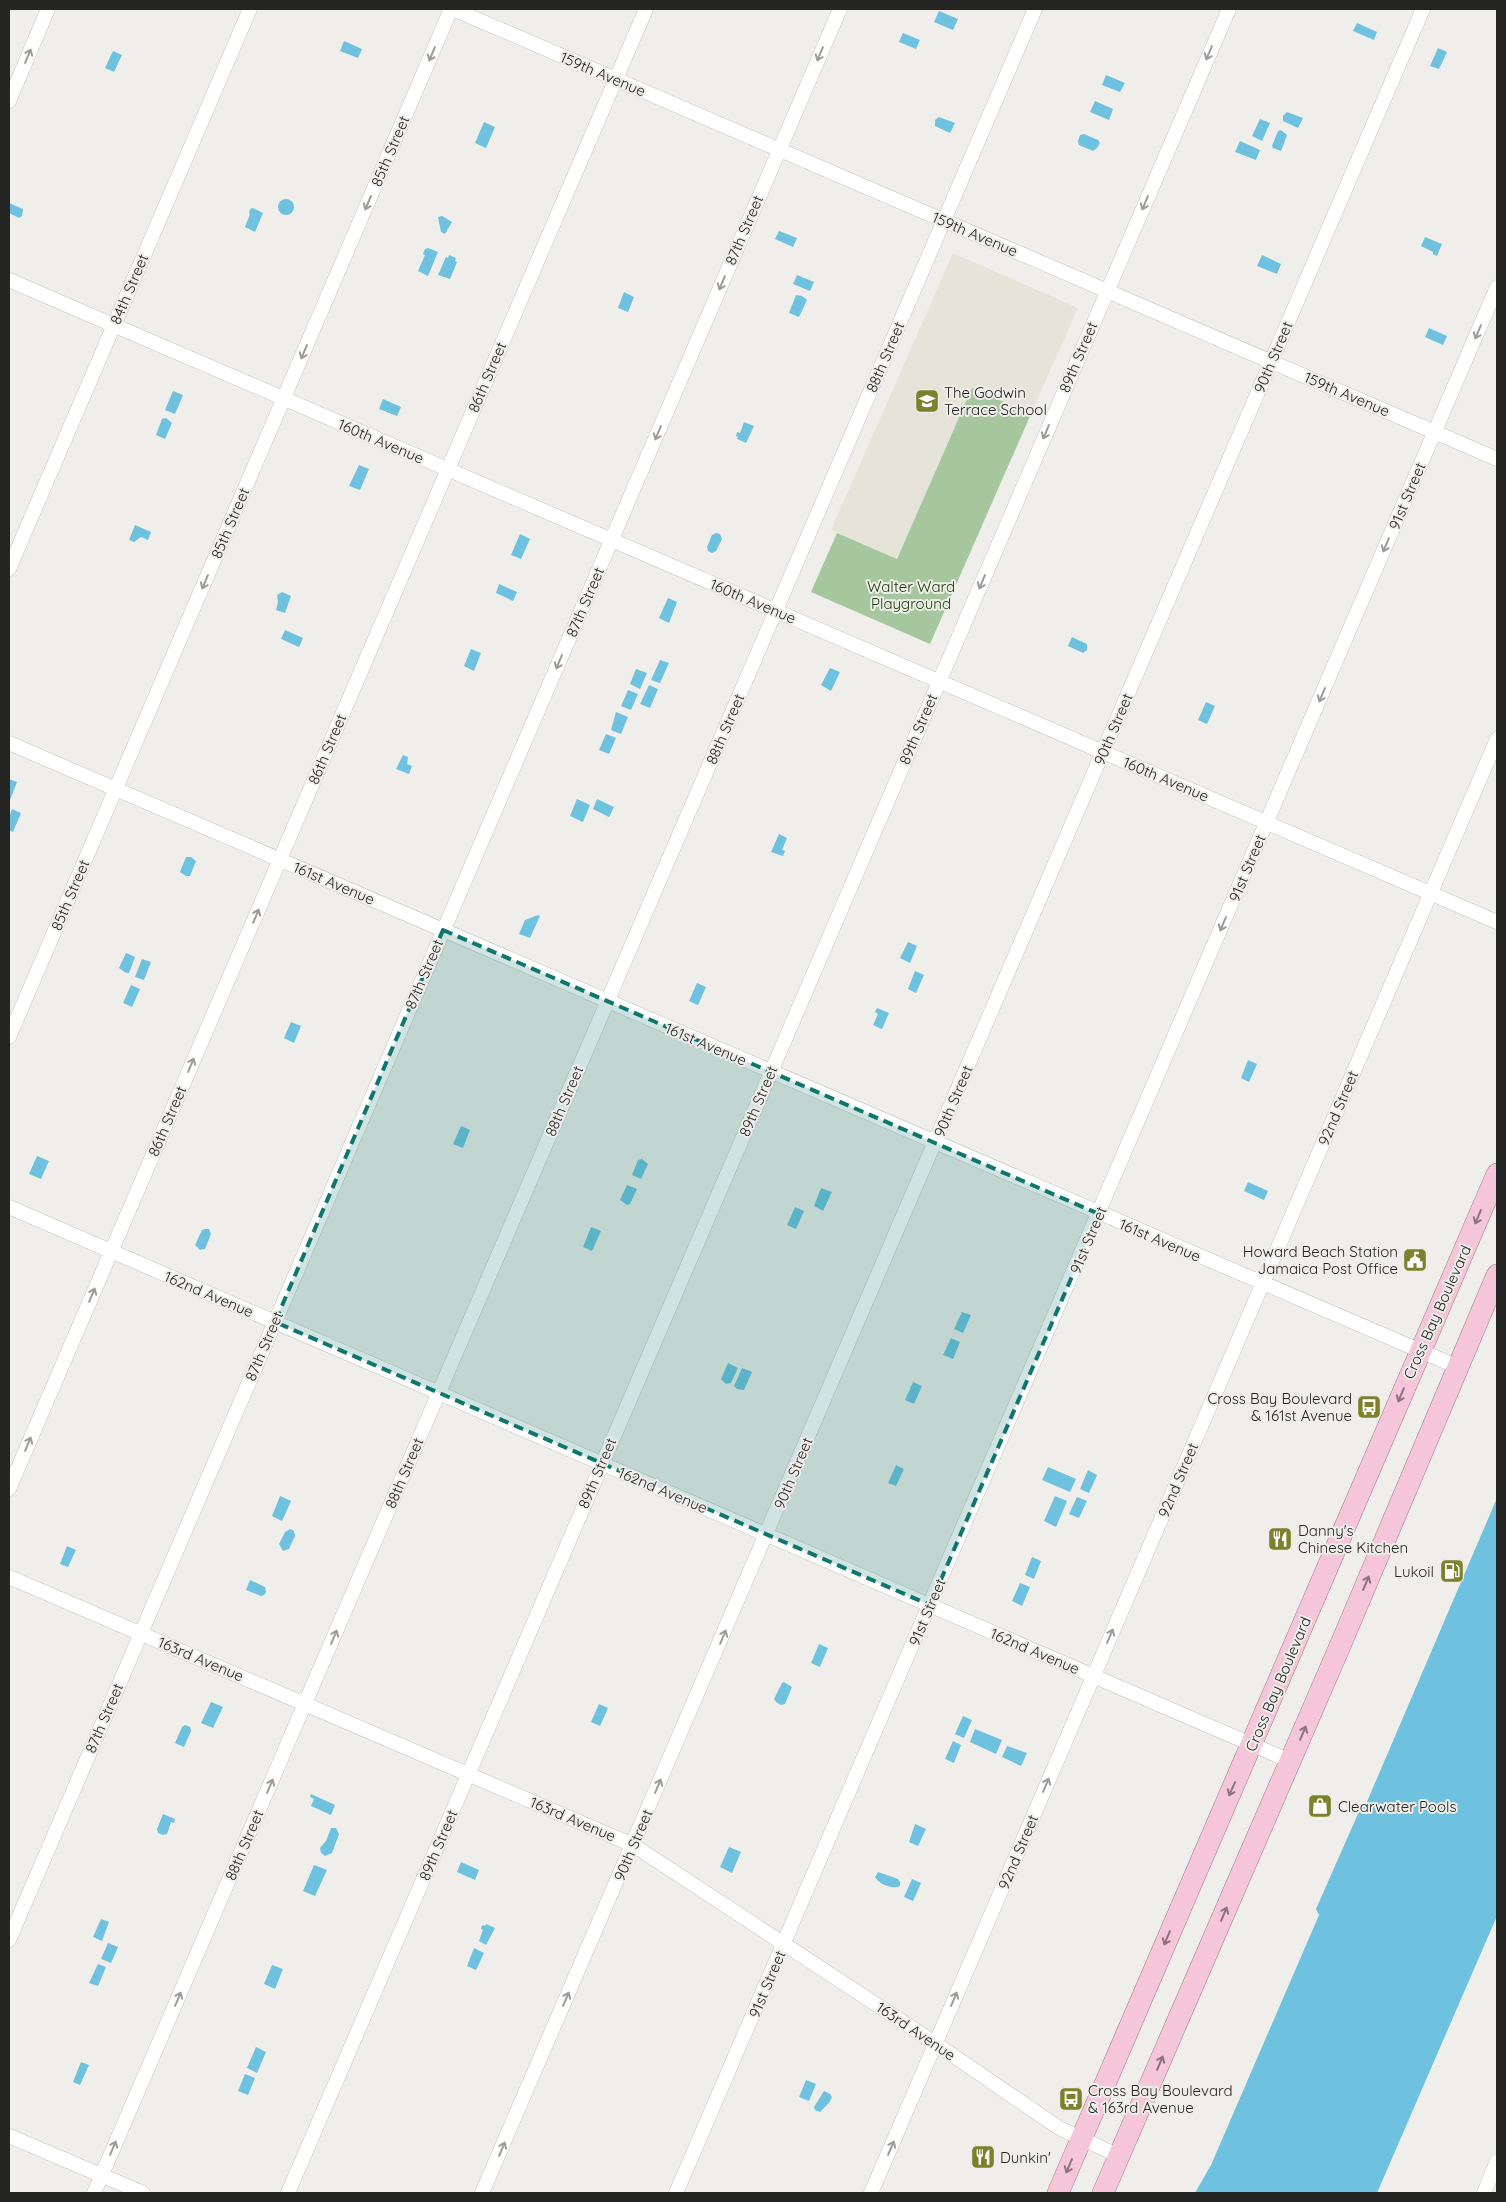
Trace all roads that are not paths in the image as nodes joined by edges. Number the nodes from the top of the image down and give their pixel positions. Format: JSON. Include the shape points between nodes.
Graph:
{"nodes":[{"id":1,"x":48,"y":9,"type":"edge"},
{"id":2,"x":250,"y":9,"type":"edge"},
{"id":3,"x":452,"y":9,"type":"edge"},
{"id":4,"x":646,"y":9,"type":"edge"},
{"id":5,"x":840,"y":9,"type":"edge"},
{"id":6,"x":1034,"y":9,"type":"edge"},
{"id":7,"x":1229,"y":9,"type":"edge"},
{"id":8,"x":1423,"y":9,"type":"edge"},
{"id":9,"x":616,"y":79,"type":"junction"},
{"id":10,"x":9,"y":101,"type":"edge"},
{"id":11,"x":779,"y":150,"type":"junction"},
{"id":12,"x":943,"y":220,"type":"junction"},
{"id":13,"x":9,"y":280,"type":"edge"},
{"id":14,"x":1497,"y":287,"type":"edge"},
{"id":15,"x":1107,"y":291,"type":"junction"},
{"id":16,"x":114,"y":325,"type":"junction"},
{"id":17,"x":1271,"y":361,"type":"junction"},
{"id":18,"x":284,"y":399,"type":"junction"},
{"id":19,"x":1435,"y":432,"type":"junction"},
{"id":20,"x":1497,"y":459,"type":"edge"},
{"id":21,"x":448,"y":469,"type":"junction"},
{"id":22,"x":612,"y":540,"type":"junction"},
{"id":23,"x":9,"y":569,"type":"edge"},
{"id":24,"x":776,"y":611,"type":"junction"},
{"id":25,"x":939,"y":681,"type":"junction"},
{"id":26,"x":1497,"y":739,"type":"edge"},
{"id":27,"x":9,"y":744,"type":"edge"},
{"id":28,"x":1103,"y":752,"type":"junction"},
{"id":29,"x":115,"y":789,"type":"junction"},
{"id":30,"x":1267,"y":823,"type":"junction"},
{"id":31,"x":279,"y":860,"type":"junction"},
{"id":32,"x":1431,"y":893,"type":"junction"},
{"id":33,"x":1497,"y":922,"type":"edge"},
{"id":34,"x":443,"y":930,"type":"junction"},
{"id":35,"x":607,"y":1001,"type":"junction"},
{"id":36,"x":9,"y":1037,"type":"edge"},
{"id":37,"x":771,"y":1072,"type":"junction"},
{"id":38,"x":935,"y":1143,"type":"junction"},
{"id":39,"x":1497,"y":1174,"type":"edge"},
{"id":40,"x":9,"y":1207,"type":"edge"},
{"id":41,"x":1099,"y":1214,"type":"junction"},
{"id":42,"x":111,"y":1252,"type":"junction"},
{"id":43,"x":1497,"y":1274,"type":"edge"},
{"id":44,"x":1262,"y":1284,"type":"junction"},
{"id":45,"x":275,"y":1322,"type":"junction"},
{"id":46,"x":1420,"y":1351,"type":"junction"},
{"id":47,"x":1458,"y":1368,"type":"junction"},
{"id":48,"x":438,"y":1393,"type":"junction"},
{"id":49,"x":601,"y":1463,"type":"junction"},
{"id":50,"x":9,"y":1489,"type":"edge"},
{"id":51,"x":766,"y":1534,"type":"junction"},
{"id":52,"x":9,"y":1577,"type":"edge"},
{"id":53,"x":930,"y":1605,"type":"junction"},
{"id":54,"x":140,"y":1633,"type":"junction"},
{"id":55,"x":1093,"y":1676,"type":"junction"},
{"id":56,"x":305,"y":1704,"type":"junction"},
{"id":57,"x":1252,"y":1744,"type":"junction"},
{"id":58,"x":1290,"y":1761,"type":"junction"},
{"id":59,"x":468,"y":1775,"type":"junction"},
{"id":60,"x":633,"y":1845,"type":"junction"},
{"id":61,"x":9,"y":1940,"type":"edge"},
{"id":62,"x":784,"y":1944,"type":"junction"},
{"id":63,"x":935,"y":2043,"type":"junction"},
{"id":64,"x":9,"y":2136,"type":"edge"},
{"id":65,"x":1080,"y":2139,"type":"junction"},
{"id":66,"x":1119,"y":2156,"type":"junction"},
{"id":67,"x":1497,"y":2161,"type":"edge"},
{"id":68,"x":101,"y":2176,"type":"junction"},
{"id":69,"x":94,"y":2193,"type":"edge"},
{"id":70,"x":143,"y":2193,"type":"edge"},
{"id":71,"x":288,"y":2193,"type":"edge"},
{"id":72,"x":482,"y":2193,"type":"edge"},
{"id":73,"x":676,"y":2193,"type":"edge"},
{"id":74,"x":872,"y":2193,"type":"edge"},
{"id":75,"x":1058,"y":2193,"type":"edge"},
{"id":76,"x":1103,"y":2193,"type":"edge"},
{"id":77,"x":1484,"y":2193,"type":"edge"}],
"edges":[{"from":10,"to":1,"type":"street","one_way":true},
{"from":2,"to":16,"type":"street","name":"84th Street"},
{"from":3,"to":9,"type":"street","name":"159th Avenue"},
{"from":3,"to":18,"type":"street","name":"85th Street","one_way":true},
{"from":4,"to":9,"type":"street","name":"86th Street"},
{"from":5,"to":11,"type":"street","name":"87th Street","one_way":true},
{"from":6,"to":12,"type":"street","name":"88th Street"},
{"from":7,"to":15,"type":"street","name":"89th Street","one_way":true},
{"from":8,"to":17,"type":"street","name":"90th Street"},
{"from":9,"to":11,"type":"street","name":"159th Avenue"},
{"from":9,"to":21,"type":"street","name":"86th Street"},
{"from":11,"to":12,"type":"street","name":"159th Avenue"},
{"from":11,"to":22,"type":"street","name":"87th Street","one_way":true},
{"from":12,"to":15,"type":"street","name":"159th Avenue"},
{"from":12,"to":24,"type":"street","name":"88th Street"},
{"from":13,"to":16,"type":"street","name":"160th Avenue"},
{"from":14,"to":19,"type":"street","name":"91st Street","one_way":true},
{"from":15,"to":17,"type":"street","name":"159th Avenue"},
{"from":15,"to":25,"type":"street","name":"89th Street","one_way":true},
{"from":16,"to":18,"type":"street","name":"160th Avenue"},
{"from":16,"to":23,"type":"street","name":"84th Street"},
{"from":17,"to":19,"type":"street","name":"159th Avenue"},
{"from":17,"to":28,"type":"street","name":"90th Street"},
{"from":18,"to":21,"type":"street","name":"160th Avenue"},
{"from":18,"to":29,"type":"street","name":"85th Street","one_way":true},
{"from":19,"to":20,"type":"street","name":"159th Avenue"},
{"from":19,"to":30,"type":"street","name":"91st Street","one_way":true},
{"from":21,"to":22,"type":"street","name":"160th Avenue"},
{"from":21,"to":31,"type":"street","name":"86th Street"},
{"from":22,"to":24,"type":"street","name":"160th Avenue"},
{"from":22,"to":34,"type":"street","name":"87th Street","one_way":true},
{"from":24,"to":25,"type":"street","name":"160th Avenue"},
{"from":24,"to":35,"type":"street","name":"88th Street"},
{"from":25,"to":28,"type":"street","name":"160th Avenue"},
{"from":25,"to":37,"type":"street","name":"89th Street"},
{"from":26,"to":32,"type":"street","name":"92nd Street"},
{"from":27,"to":29,"type":"street","name":"161st Avenue"},
{"from":28,"to":30,"type":"street","name":"160th Avenue"},
{"from":28,"to":38,"type":"street","name":"90th Street"},
{"from":29,"to":31,"type":"street","name":"161st Avenue"},
{"from":29,"to":36,"type":"street","name":"85th Street"},
{"from":30,"to":32,"type":"street","name":"160th Avenue"},
{"from":30,"to":41,"type":"street","name":"91st Street","one_way":true},
{"from":31,"to":34,"type":"street","name":"161st Avenue"},
{"from":42,"to":31,"type":"street","name":"86th Street","one_way":true},
{"from":32,"to":33,"type":"street","name":"160th Avenue"},
{"from":32,"to":44,"type":"street","name":"92nd Street"},
{"from":34,"to":35,"type":"street","name":"161st Avenue"},
{"from":34,"to":45,"type":"street","name":"87th Street"},
{"from":35,"to":37,"type":"street","name":"161st Avenue"},
{"from":35,"to":48,"type":"street","name":"88th Street"},
{"from":37,"to":38,"type":"street","name":"161st Avenue"},
{"from":37,"to":49,"type":"street","name":"89th Street"},
{"from":38,"to":41,"type":"street","name":"161st Avenue"},
{"from":38,"to":51,"type":"street","name":"90th Street"},
{"from":39,"to":46,"type":"main road","name":"Cross Bay Boulevard","one_way":true},
{"from":40,"to":42,"type":"street","name":"162nd Avenue"},
{"from":41,"to":44,"type":"street","name":"161st Avenue"},
{"from":41,"to":53,"type":"street","name":"91st Street"},
{"from":42,"to":45,"type":"street","name":"162nd Avenue"},
{"from":50,"to":42,"type":"street","name":"86th Street","one_way":true},
{"from":43,"to":47,"type":"main road"},
{"from":44,"to":46,"type":"street","name":"161st Avenue"},
{"from":55,"to":44,"type":"street","name":"92nd Street","one_way":true},
{"from":45,"to":48,"type":"street","name":"162nd Avenue"},
{"from":45,"to":54,"type":"street","name":"87th Street"},
{"from":46,"to":47,"type":"street","name":"161st Avenue"},
{"from":46,"to":57,"type":"main road","name":"Cross Bay Boulevard","one_way":true},
{"from":58,"to":47,"type":"main road","one_way":true},
{"from":48,"to":49,"type":"street","name":"162nd Avenue"},
{"from":56,"to":48,"type":"street","name":"88th Street","one_way":true},
{"from":49,"to":51,"type":"street","name":"162nd Avenue"},
{"from":49,"to":59,"type":"street","name":"89th Street"},
{"from":51,"to":53,"type":"street","name":"162nd Avenue"},
{"from":60,"to":51,"type":"street","name":"90th Street","one_way":true},
{"from":52,"to":54,"type":"street","name":"163rd Avenue"},
{"from":53,"to":55,"type":"street","name":"162nd Avenue"},
{"from":53,"to":62,"type":"street","name":"91st Street"},
{"from":54,"to":56,"type":"street","name":"163rd Avenue"},
{"from":54,"to":61,"type":"street","name":"87th Street"},
{"from":55,"to":57,"type":"street","name":"162nd Avenue"},
{"from":63,"to":55,"type":"street","name":"92nd Street","one_way":true},
{"from":56,"to":59,"type":"street","name":"163rd Avenue"},
{"from":68,"to":56,"type":"street","name":"88th Street","one_way":true},
{"from":57,"to":58,"type":"street","name":"162nd Avenue"},
{"from":57,"to":65,"type":"main road","name":"Cross Bay Boulevard","one_way":true},
{"from":66,"to":58,"type":"main road","one_way":true},
{"from":59,"to":60,"type":"street","name":"163rd Avenue"},
{"from":59,"to":71,"type":"street","name":"89th Street"},
{"from":60,"to":62,"type":"street","name":"163rd Avenue"},
{"from":72,"to":60,"type":"street","name":"90th Street","one_way":true},
{"from":62,"to":63,"type":"street","name":"163rd Avenue"},
{"from":62,"to":73,"type":"street","name":"91st Street"},
{"from":63,"to":65,"type":"street","name":"163rd Avenue"},
{"from":74,"to":63,"type":"street","name":"92nd Street","one_way":true},
{"from":64,"to":68,"type":"street"},
{"from":65,"to":66,"type":"street","name":"163rd Avenue"},
{"from":65,"to":75,"type":"main road","name":"Cross Bay Boulevard","one_way":true},
{"from":66,"to":76,"type":"main road"},
{"from":67,"to":77,"type":"street"},
{"from":68,"to":69,"type":"street","name":"88th Street"},
{"from":68,"to":70,"type":"street"}]}
